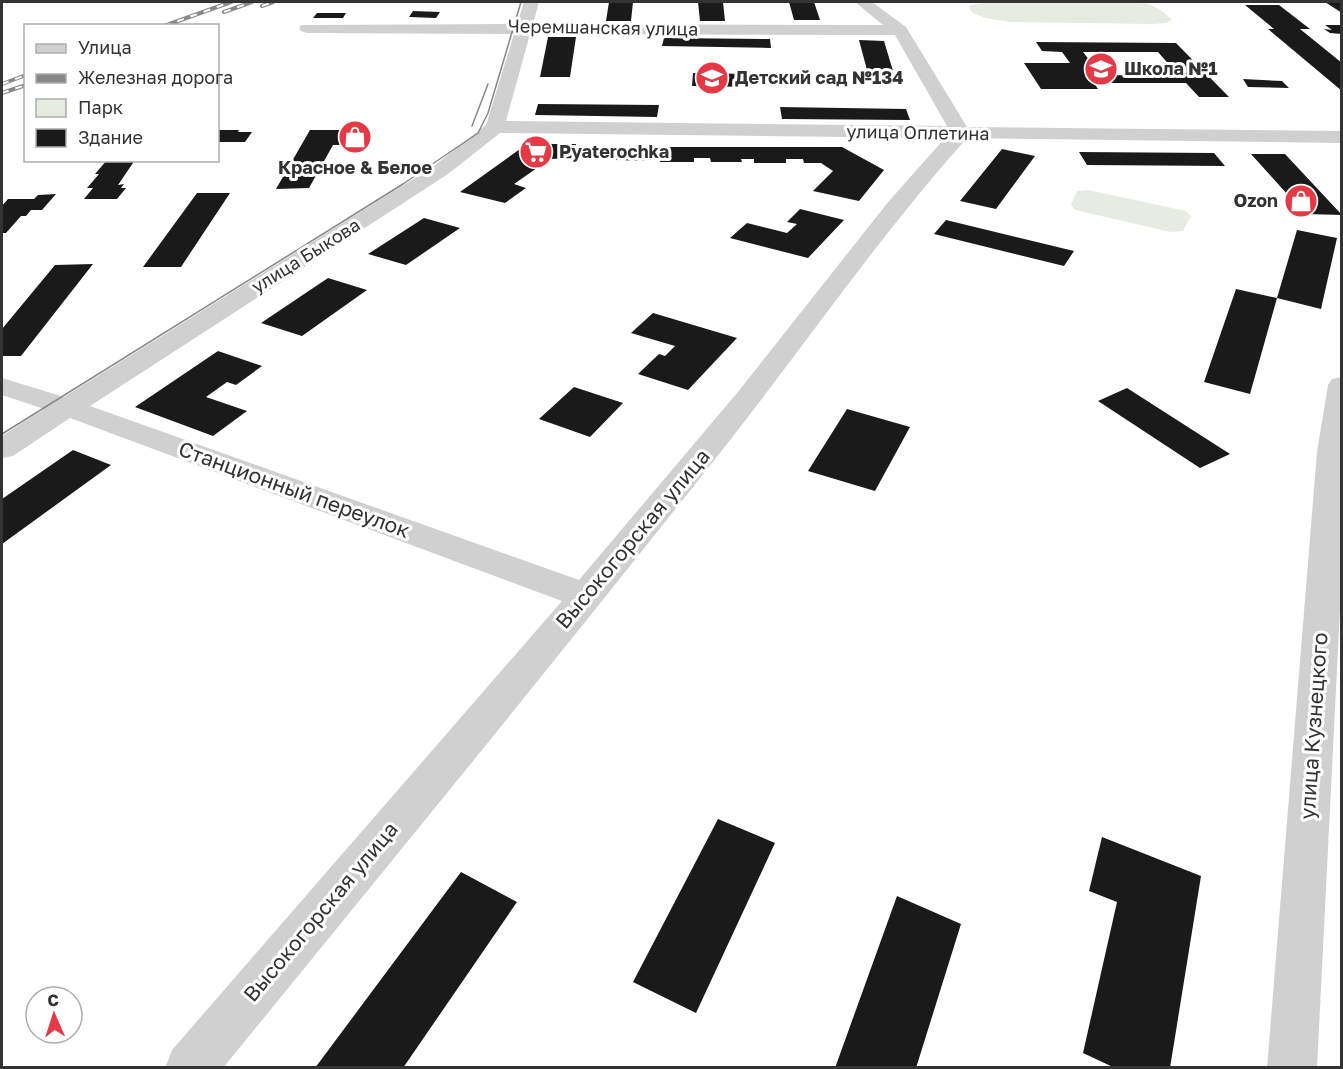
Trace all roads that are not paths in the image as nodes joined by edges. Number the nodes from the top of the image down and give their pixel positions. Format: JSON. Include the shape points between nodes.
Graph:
{"nodes":[{"id":1,"x":531,"y":2,"type":"edge"},
{"id":2,"x":863,"y":2,"type":"edge"},
{"id":3,"x":525,"y":27,"type":"junction"},
{"id":4,"x":307,"y":28,"type":"dead end"},
{"id":5,"x":900,"y":30,"type":"junction"},
{"id":6,"x":495,"y":127,"type":"junction"},
{"id":7,"x":961,"y":133,"type":"junction"},
{"id":8,"x":1341,"y":137,"type":"edge"},
{"id":9,"x":1341,"y":385,"type":"edge"},
{"id":10,"x":2,"y":386,"type":"edge"},
{"id":11,"x":66,"y":407,"type":"junction"},
{"id":12,"x":1338,"y":428,"type":"edge"},
{"id":13,"x":2,"y":448,"type":"edge"},
{"id":14,"x":586,"y":596,"type":"junction"},
{"id":15,"x":190,"y":1068,"type":"edge"},
{"id":16,"x":1292,"y":1068,"type":"edge"}],
"edges":[{"from":1,"to":3,"type":"street"},
{"from":2,"to":5,"type":"street"},
{"from":3,"to":4,"type":"street","name":"Черемшанская улица"},
{"from":3,"to":5,"type":"street","name":"Черемшанская улица"},
{"from":3,"to":6,"type":"street"},
{"from":5,"to":7,"type":"street"},
{"from":6,"to":7,"type":"street","name":"улица Оплетина"},
{"from":6,"to":11,"type":"street","name":"улица Быкова","via":[[441,170]]},
{"from":7,"to":8,"type":"street","name":"улица Оплетина"},
{"from":7,"to":14,"type":"street","name":"Высокогорская улица","via":[[881,226],[750,397]]},
{"from":9,"to":12,"type":"street","name":"улица Кузнецкого"},
{"from":10,"to":11,"type":"street","name":"Станционный переулок"},
{"from":11,"to":13,"type":"street","name":"улица Быкова"},
{"from":11,"to":14,"type":"street","name":"Станционный переулок"},
{"from":12,"to":16,"type":"street","name":"улица Кузнецкого"},
{"from":14,"to":15,"type":"street","name":"Высокогорская улица"}]}
